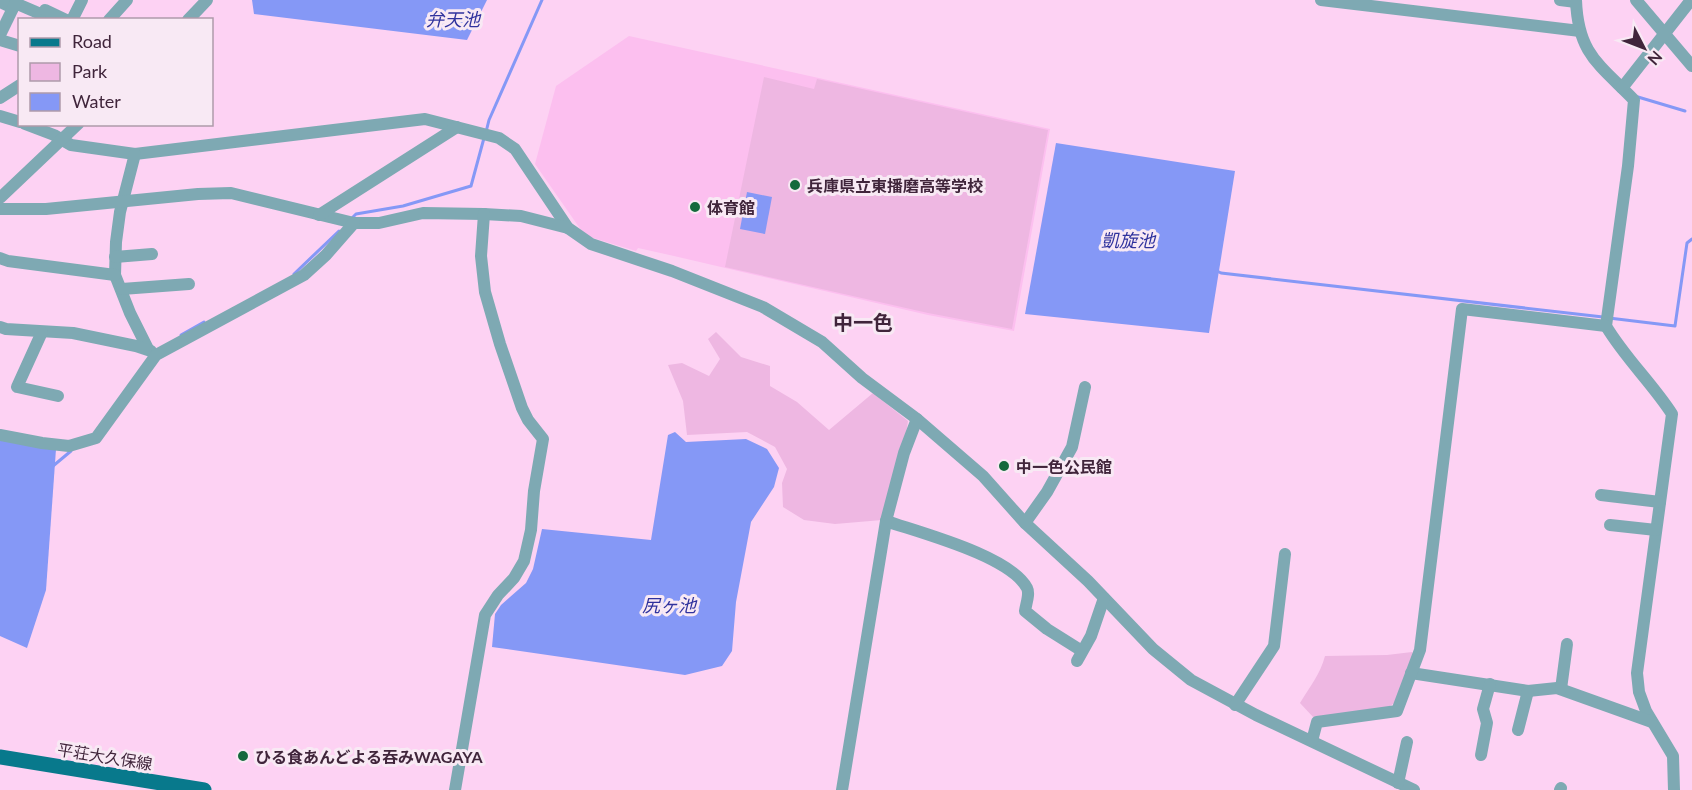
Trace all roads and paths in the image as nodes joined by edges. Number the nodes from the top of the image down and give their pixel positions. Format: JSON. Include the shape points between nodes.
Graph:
{"nodes":[{"id":1,"x":82,"y":0,"type":"edge"},
{"id":2,"x":128,"y":0,"type":"edge"},
{"id":3,"x":207,"y":0,"type":"edge"},
{"id":4,"x":1322,"y":0,"type":"edge"},
{"id":5,"x":1560,"y":0,"type":"edge"},
{"id":6,"x":1691,"y":0,"type":"edge"},
{"id":7,"x":1576,"y":1,"type":"edge"},
{"id":8,"x":0,"y":2,"type":"edge"},
{"id":9,"x":1356,"y":2,"type":"edge"},
{"id":10,"x":15,"y":4,"type":"edge"},
{"id":11,"x":1644,"y":4,"type":"edge"},
{"id":12,"x":44,"y":11,"type":"edge"},
{"id":13,"x":61,"y":18,"type":"edge"},
{"id":14,"x":73,"y":18,"type":"edge"},
{"id":15,"x":111,"y":18,"type":"edge"},
{"id":16,"x":190,"y":18,"type":"edge"},
{"id":17,"x":1580,"y":31,"type":"junction"},
{"id":18,"x":1665,"y":34,"type":"junction"},
{"id":19,"x":0,"y":35,"type":"edge"},
{"id":20,"x":0,"y":40,"type":"edge"},
{"id":21,"x":18,"y":45,"type":"edge"},
{"id":22,"x":1692,"y":66,"type":"edge"},
{"id":23,"x":18,"y":86,"type":"edge"},
{"id":24,"x":1622,"y":88,"type":"junction"},
{"id":25,"x":0,"y":98,"type":"edge"},
{"id":26,"x":0,"y":116,"type":"edge"},
{"id":27,"x":18,"y":121,"type":"edge"},
{"id":28,"x":30,"y":126,"type":"edge"},
{"id":29,"x":76,"y":126,"type":"edge"},
{"id":30,"x":457,"y":127,"type":"junction"},
{"id":31,"x":62,"y":140,"type":"junction"},
{"id":32,"x":135,"y":154,"type":"junction"},
{"id":33,"x":0,"y":198,"type":"edge"},
{"id":34,"x":123,"y":202,"type":"junction"},
{"id":35,"x":0,"y":209,"type":"edge"},
{"id":36,"x":484,"y":214,"type":"junction"},
{"id":37,"x":319,"y":215,"type":"junction"},
{"id":38,"x":354,"y":223,"type":"junction"},
{"id":39,"x":568,"y":228,"type":"junction"},
{"id":40,"x":152,"y":255,"type":"dead end"},
{"id":41,"x":115,"y":256,"type":"junction"},
{"id":42,"x":0,"y":258,"type":"edge"},
{"id":43,"x":115,"y":275,"type":"junction"},
{"id":44,"x":189,"y":284,"type":"dead end"},
{"id":45,"x":122,"y":289,"type":"junction"},
{"id":46,"x":1606,"y":326,"type":"junction"},
{"id":47,"x":0,"y":327,"type":"edge"},
{"id":48,"x":42,"y":332,"type":"junction"},
{"id":49,"x":152,"y":352,"type":"junction"},
{"id":50,"x":1085,"y":387,"type":"dead end"},
{"id":51,"x":58,"y":396,"type":"dead end"},
{"id":52,"x":917,"y":419,"type":"junction"},
{"id":53,"x":0,"y":435,"type":"edge"},
{"id":54,"x":1601,"y":495,"type":"dead end"},
{"id":55,"x":1660,"y":502,"type":"junction"},
{"id":56,"x":886,"y":521,"type":"junction"},
{"id":57,"x":1025,"y":523,"type":"junction"},
{"id":58,"x":1610,"y":525,"type":"dead end"},
{"id":59,"x":1656,"y":531,"type":"junction"},
{"id":60,"x":1285,"y":554,"type":"dead end"},
{"id":61,"x":1104,"y":598,"type":"junction"},
{"id":62,"x":1567,"y":644,"type":"dead end"},
{"id":63,"x":1411,"y":673,"type":"junction"},
{"id":64,"x":1490,"y":684,"type":"junction"},
{"id":65,"x":1561,"y":689,"type":"junction"},
{"id":66,"x":1528,"y":691,"type":"junction"},
{"id":67,"x":1235,"y":705,"type":"junction"},
{"id":68,"x":1652,"y":722,"type":"junction"},
{"id":69,"x":1518,"y":730,"type":"dead end"},
{"id":70,"x":1312,"y":741,"type":"junction"},
{"id":71,"x":1407,"y":742,"type":"dead end"},
{"id":72,"x":1481,"y":755,"type":"dead end"},
{"id":73,"x":0,"y":757,"type":"edge"},
{"id":74,"x":1398,"y":783,"type":"junction"},
{"id":75,"x":204,"y":790,"type":"edge"},
{"id":76,"x":455,"y":790,"type":"edge"},
{"id":77,"x":842,"y":790,"type":"edge"},
{"id":78,"x":1414,"y":790,"type":"edge"},
{"id":79,"x":1674,"y":790,"type":"edge"}],
"edges":[{"from":1,"to":14,"type":"street"},
{"from":2,"to":15,"type":"street"},
{"from":3,"to":16,"type":"street"},
{"from":4,"to":9,"type":"street"},
{"from":5,"to":7,"type":"street"},
{"from":6,"to":18,"type":"street"},
{"from":7,"to":17,"type":"street"},
{"from":8,"to":10,"type":"street"},
{"from":9,"to":17,"type":"street"},
{"from":10,"to":12,"type":"street"},
{"from":10,"to":19,"type":"street"},
{"from":11,"to":18,"type":"street"},
{"from":12,"to":13,"type":"street"},
{"from":17,"to":24,"type":"street","via":[[1592,57]]},
{"from":18,"to":22,"type":"street"},
{"from":18,"to":24,"type":"street"},
{"from":20,"to":21,"type":"street"},
{"from":23,"to":25,"type":"street"},
{"from":24,"to":46,"type":"street","via":[[1634,100]]},
{"from":26,"to":27,"type":"street"},
{"from":28,"to":31,"type":"street"},
{"from":29,"to":31,"type":"street"},
{"from":30,"to":32,"type":"street","via":[[424,119]]},
{"from":30,"to":37,"type":"street"},
{"from":30,"to":39,"type":"street","via":[[499,138],[515,149]]},
{"from":31,"to":32,"type":"street","via":[[70,145]]},
{"from":31,"to":33,"type":"street"},
{"from":32,"to":34,"type":"street"},
{"from":34,"to":35,"type":"street"},
{"from":34,"to":37,"type":"street","via":[[231,193]]},
{"from":34,"to":41,"type":"street"},
{"from":36,"to":38,"type":"street","via":[[423,213],[379,223]]},
{"from":36,"to":39,"type":"street","via":[[521,216]]},
{"from":36,"to":76,"type":"street","via":[[481,256],[485,292],[522,408],[543,439],[524,561],[485,615]]},
{"from":37,"to":38,"type":"street"},
{"from":38,"to":49,"type":"street","via":[[304,275]]},
{"from":39,"to":52,"type":"street","via":[[591,244],[763,307],[822,342]]},
{"from":40,"to":41,"type":"street"},
{"from":41,"to":43,"type":"street"},
{"from":42,"to":43,"type":"street"},
{"from":43,"to":45,"type":"street"},
{"from":44,"to":45,"type":"street"},
{"from":45,"to":49,"type":"street","via":[[130,314]]},
{"from":46,"to":55,"type":"street","via":[[1672,414]]},
{"from":46,"to":63,"type":"street","via":[[1462,309],[1420,650]]},
{"from":47,"to":48,"type":"street"},
{"from":48,"to":49,"type":"street","via":[[73,333]]},
{"from":48,"to":51,"type":"street","via":[[17,387]]},
{"from":49,"to":53,"type":"street","via":[[96,438],[69,446]]},
{"from":50,"to":57,"type":"street","via":[[1072,447]]},
{"from":52,"to":56,"type":"street"},
{"from":52,"to":57,"type":"street","via":[[983,476]]},
{"from":54,"to":55,"type":"street"},
{"from":55,"to":59,"type":"street"},
{"from":56,"to":61,"type":"street","via":[[994,559],[1027,588],[1025,611],[1080,656]]},
{"from":56,"to":77,"type":"street"},
{"from":57,"to":61,"type":"street"},
{"from":58,"to":59,"type":"street"},
{"from":59,"to":68,"type":"street","via":[[1638,673],[1639,692]]},
{"from":60,"to":67,"type":"street","via":[[1274,646]]},
{"from":61,"to":67,"type":"street","via":[[1153,649],[1191,680]]},
{"from":62,"to":65,"type":"street"},
{"from":63,"to":64,"type":"street"},
{"from":63,"to":70,"type":"street","via":[[1397,711],[1317,722]]},
{"from":64,"to":66,"type":"street"},
{"from":64,"to":72,"type":"street","via":[[1483,709],[1487,723]]},
{"from":65,"to":66,"type":"street"},
{"from":65,"to":68,"type":"street"},
{"from":66,"to":69,"type":"street"},
{"from":67,"to":70,"type":"street"},
{"from":68,"to":79,"type":"street","via":[[1673,756]]},
{"from":70,"to":74,"type":"street"},
{"from":71,"to":74,"type":"street"},
{"from":73,"to":75,"type":"main road","name":"平荘大久保線"},
{"from":74,"to":78,"type":"street"}]}
